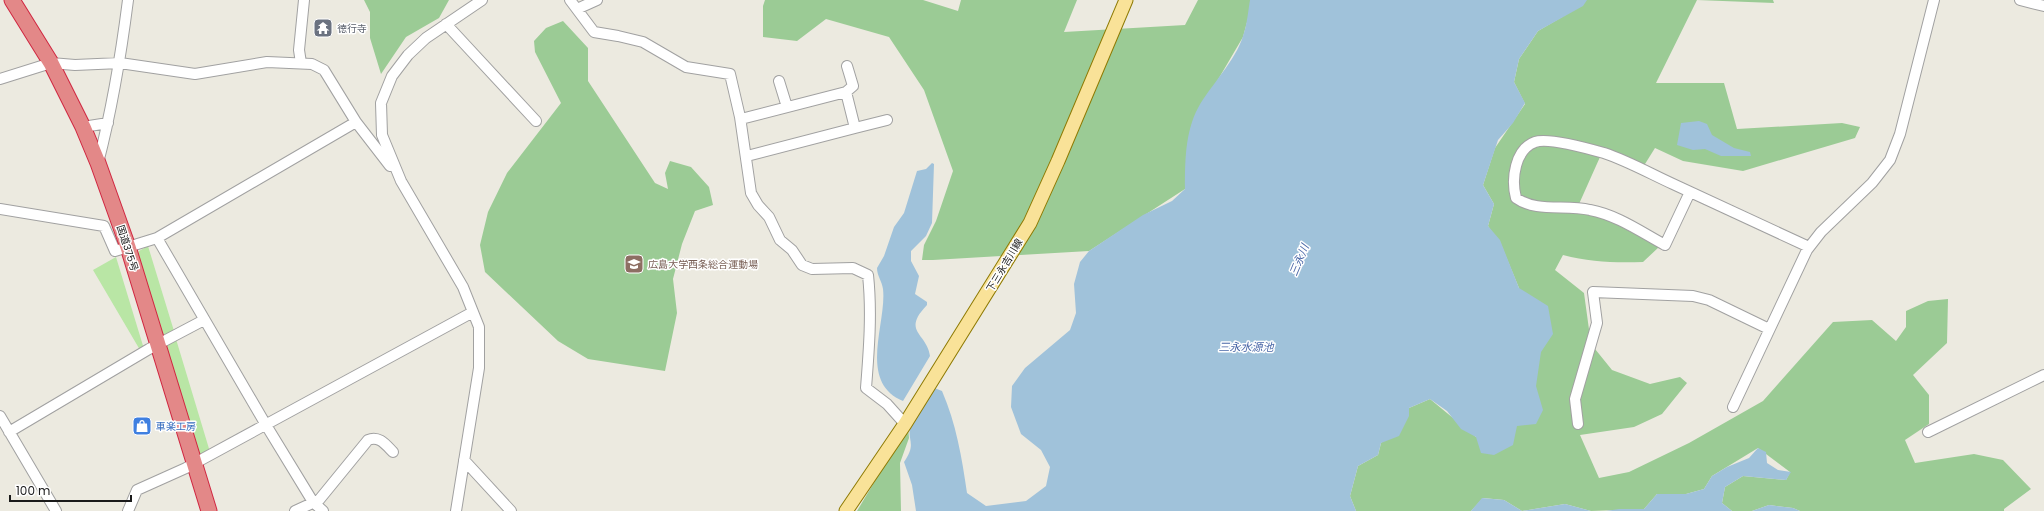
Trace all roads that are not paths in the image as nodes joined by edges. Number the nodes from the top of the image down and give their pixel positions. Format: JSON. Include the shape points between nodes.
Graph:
{"nodes":[{"id":1,"x":12,"y":0,"type":"edge"},
{"id":2,"x":128,"y":0,"type":"edge"},
{"id":3,"x":304,"y":0,"type":"edge"},
{"id":4,"x":482,"y":0,"type":"edge"},
{"id":5,"x":570,"y":0,"type":"edge"},
{"id":6,"x":597,"y":0,"type":"edge"},
{"id":7,"x":1126,"y":0,"type":"edge"},
{"id":8,"x":1934,"y":0,"type":"edge"},
{"id":9,"x":2020,"y":0,"type":"edge"},
{"id":10,"x":2044,"y":6,"type":"edge"},
{"id":11,"x":577,"y":9,"type":"junction"},
{"id":12,"x":446,"y":24,"type":"junction"},
{"id":13,"x":51,"y":63,"type":"junction"},
{"id":14,"x":301,"y":63,"type":"junction"},
{"id":15,"x":120,"y":64,"type":"junction"},
{"id":16,"x":848,"y":66,"type":"dead end"},
{"id":17,"x":0,"y":79,"type":"edge"},
{"id":18,"x":779,"y":81,"type":"dead end"},
{"id":19,"x":846,"y":92,"type":"junction"},
{"id":20,"x":788,"y":107,"type":"junction"},
{"id":21,"x":741,"y":119,"type":"junction"},
{"id":22,"x":888,"y":120,"type":"dead end"},
{"id":23,"x":536,"y":121,"type":"dead end"},
{"id":24,"x":356,"y":122,"type":"junction"},
{"id":25,"x":108,"y":123,"type":"junction"},
{"id":26,"x":83,"y":127,"type":"junction"},
{"id":27,"x":855,"y":128,"type":"junction"},
{"id":28,"x":747,"y":156,"type":"junction"},
{"id":29,"x":98,"y":163,"type":"junction"},
{"id":30,"x":401,"y":181,"type":"junction"},
{"id":31,"x":1690,"y":192,"type":"junction"},
{"id":32,"x":0,"y":209,"type":"edge"},
{"id":33,"x":157,"y":238,"type":"junction"},
{"id":34,"x":128,"y":246,"type":"junction"},
{"id":35,"x":1809,"y":247,"type":"junction"},
{"id":36,"x":473,"y":312,"type":"junction"},
{"id":37,"x":204,"y":320,"type":"junction"},
{"id":38,"x":1769,"y":329,"type":"junction"},
{"id":39,"x":158,"y":344,"type":"junction"},
{"id":40,"x":2044,"y":375,"type":"edge"},
{"id":41,"x":1733,"y":406,"type":"dead end"},
{"id":42,"x":0,"y":416,"type":"edge"},
{"id":43,"x":905,"y":424,"type":"junction"},
{"id":44,"x":1578,"y":424,"type":"dead end"},
{"id":45,"x":266,"y":425,"type":"junction"},
{"id":46,"x":9,"y":432,"type":"junction"},
{"id":47,"x":1928,"y":432,"type":"dead end"},
{"id":48,"x":393,"y":452,"type":"dead end"},
{"id":49,"x":464,"y":460,"type":"junction"},
{"id":50,"x":195,"y":464,"type":"junction"},
{"id":51,"x":313,"y":502,"type":"junction"},
{"id":52,"x":56,"y":511,"type":"edge"},
{"id":53,"x":128,"y":511,"type":"edge"},
{"id":54,"x":209,"y":511,"type":"edge"},
{"id":55,"x":295,"y":511,"type":"edge"},
{"id":56,"x":323,"y":511,"type":"edge"},
{"id":57,"x":456,"y":511,"type":"edge"},
{"id":58,"x":511,"y":511,"type":"edge"},
{"id":59,"x":846,"y":511,"type":"edge"}],
"edges":[{"from":1,"to":13,"type":"highway","name":"国道375号"},
{"from":2,"to":15,"type":"street"},
{"from":3,"to":14,"type":"street","via":[[299,50]]},
{"from":4,"to":12,"type":"street"},
{"from":5,"to":11,"type":"street"},
{"from":6,"to":11,"type":"street"},
{"from":7,"to":43,"type":"main road","name":"下三永吉川線","via":[[1030,223]]},
{"from":8,"to":35,"type":"street","via":[[1902,126],[1890,160],[1872,183]]},
{"from":9,"to":10,"type":"street"},
{"from":11,"to":21,"type":"street","via":[[594,32],[643,42],[686,67],[730,74]]},
{"from":12,"to":23,"type":"street"},
{"from":12,"to":30,"type":"street","via":[[408,55],[392,76],[381,103],[382,135]]},
{"from":13,"to":15,"type":"street"},
{"from":13,"to":17,"type":"street"},
{"from":13,"to":26,"type":"highway","name":"国道375号"},
{"from":14,"to":15,"type":"street","via":[[267,62],[195,74]]},
{"from":14,"to":24,"type":"street","via":[[312,64],[324,70]]},
{"from":15,"to":25,"type":"street"},
{"from":16,"to":19,"type":"street","via":[[853,86]]},
{"from":18,"to":20,"type":"street"},
{"from":19,"to":20,"type":"street"},
{"from":19,"to":27,"type":"street"},
{"from":20,"to":21,"type":"street"},
{"from":21,"to":28,"type":"street"},
{"from":22,"to":27,"type":"street"},
{"from":24,"to":30,"type":"street"},
{"from":24,"to":33,"type":"street"},
{"from":25,"to":26,"type":"street"},
{"from":25,"to":29,"type":"street"},
{"from":26,"to":29,"type":"highway","name":"国道375号"},
{"from":27,"to":28,"type":"street"},
{"from":28,"to":43,"type":"street","via":[[752,193],[758,205],[769,217],[780,240],[792,250],[802,265],[812,269],[853,268],[868,275],[869,352],[866,388],[887,404]]},
{"from":29,"to":34,"type":"highway","name":"国道375号"},
{"from":30,"to":36,"type":"street","via":[[464,287]]},
{"from":31,"to":31,"type":"street","via":[[1604,153],[1549,141],[1536,141],[1527,146],[1518,158],[1515,175],[1516,198],[1523,203],[1537,207],[1558,206],[1589,210],[1613,216],[1665,245]]},
{"from":31,"to":35,"type":"street"},
{"from":32,"to":34,"type":"street","via":[[104,226],[115,251]]},
{"from":33,"to":34,"type":"street"},
{"from":33,"to":37,"type":"street"},
{"from":34,"to":39,"type":"highway","name":"国道375号"},
{"from":35,"to":38,"type":"street"},
{"from":36,"to":45,"type":"street"},
{"from":36,"to":49,"type":"street","via":[[479,327],[479,368]]},
{"from":37,"to":39,"type":"street"},
{"from":37,"to":45,"type":"street"},
{"from":38,"to":41,"type":"street"},
{"from":38,"to":44,"type":"street","via":[[1709,300],[1693,296],[1593,292],[1596,323],[1575,399]]},
{"from":39,"to":46,"type":"street"},
{"from":39,"to":50,"type":"highway","name":"国道375号"},
{"from":40,"to":47,"type":"street"},
{"from":42,"to":46,"type":"street"},
{"from":43,"to":59,"type":"main road","name":"下三永吉川線"},
{"from":45,"to":50,"type":"street"},
{"from":45,"to":51,"type":"street"},
{"from":46,"to":52,"type":"street"},
{"from":48,"to":51,"type":"street","via":[[379,439],[368,440],[319,500]]},
{"from":49,"to":57,"type":"street"},
{"from":49,"to":58,"type":"street"},
{"from":50,"to":53,"type":"street","via":[[137,490]]},
{"from":50,"to":54,"type":"highway","name":"国道375号"},
{"from":51,"to":55,"type":"street"},
{"from":51,"to":56,"type":"street"}]}
